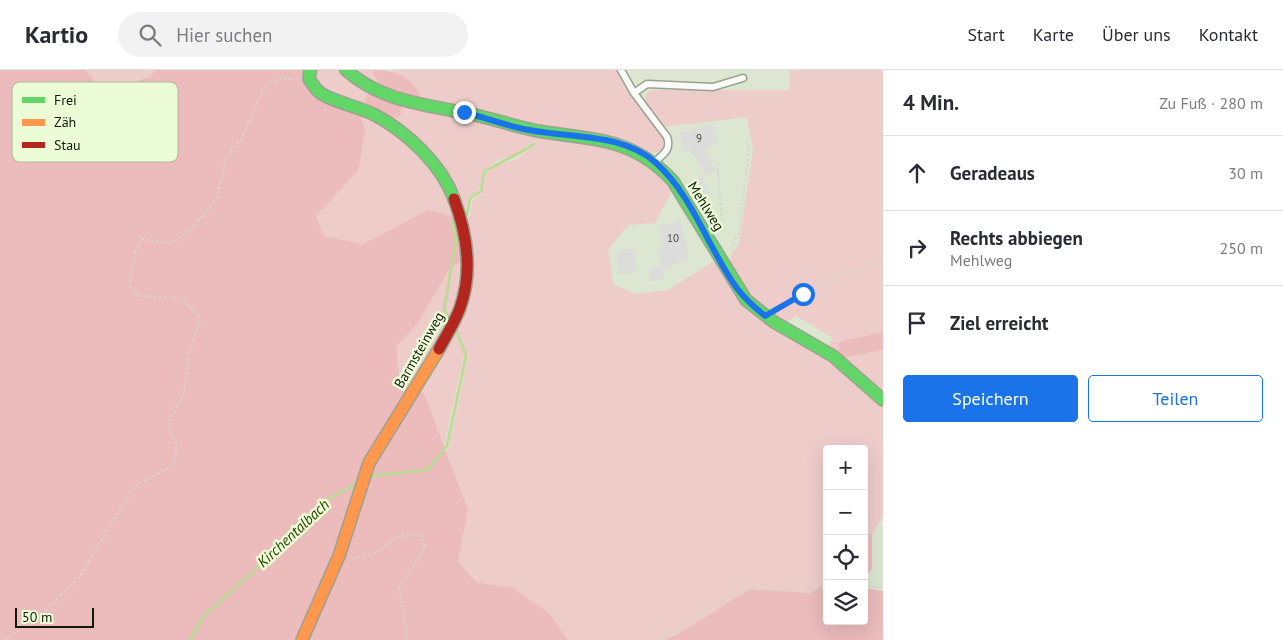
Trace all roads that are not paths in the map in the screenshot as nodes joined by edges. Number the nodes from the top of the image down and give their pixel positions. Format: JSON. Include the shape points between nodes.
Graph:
{"nodes":[{"id":1,"x":346,"y":70,"type":"edge"},
{"id":2,"x":621,"y":70,"type":"edge"},
{"id":3,"x":310,"y":75,"type":"edge"},
{"id":4,"x":743,"y":78,"type":"dead end"},
{"id":5,"x":634,"y":93,"type":"junction"},
{"id":6,"x":655,"y":162,"type":"junction"},
{"id":7,"x":883,"y":400,"type":"edge"},
{"id":8,"x":302,"y":640,"type":"edge"}],
"edges":[{"from":1,"to":6,"type":"street","name":"Mehlweg","via":[[377,91],[401,100],[464,112],[529,130],[603,140],[630,148]]},
{"from":2,"to":5,"type":"lane"},
{"from":3,"to":8,"type":"street","name":"Barmsteinweg","via":[[319,92],[375,115],[409,139],[431,161],[450,187],[464,226],[468,264],[460,310],[369,464],[338,556]]},
{"from":4,"to":5,"type":"lane","via":[[713,87],[647,84]]},
{"from":5,"to":6,"type":"lane","via":[[670,144]]},
{"from":6,"to":7,"type":"street","name":"Mehlweg","via":[[678,189],[735,286],[748,302],[765,316],[826,352]]}]}
